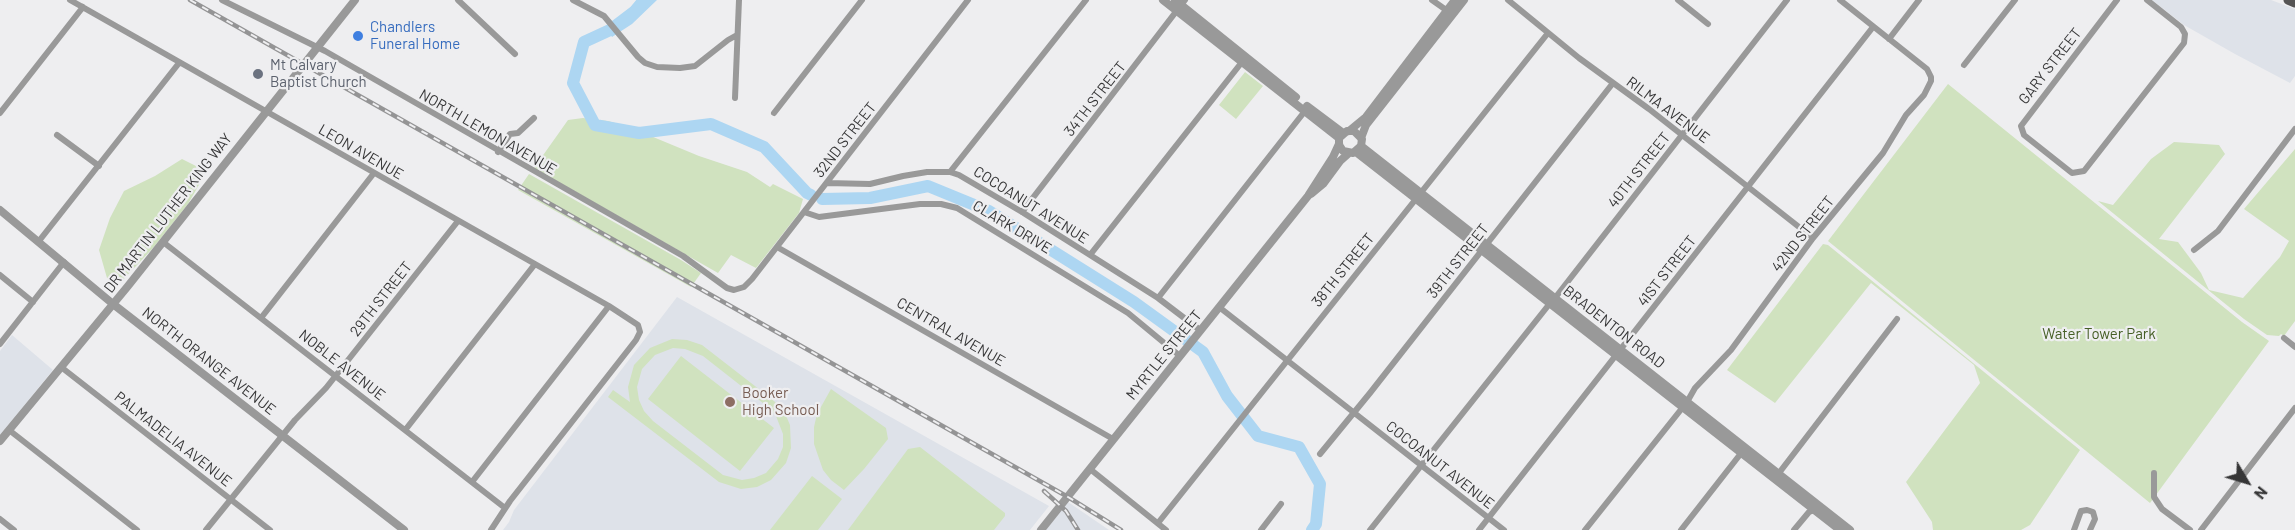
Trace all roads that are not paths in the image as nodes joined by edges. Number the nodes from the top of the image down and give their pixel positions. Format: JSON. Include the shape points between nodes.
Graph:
{"nodes":[{"id":1,"x":70,"y":0,"type":"edge"},
{"id":2,"x":222,"y":0,"type":"edge"},
{"id":3,"x":355,"y":0,"type":"edge"},
{"id":4,"x":458,"y":0,"type":"edge"},
{"id":5,"x":573,"y":0,"type":"edge"},
{"id":6,"x":739,"y":0,"type":"edge"},
{"id":7,"x":862,"y":0,"type":"edge"},
{"id":8,"x":968,"y":0,"type":"edge"},
{"id":9,"x":1086,"y":0,"type":"edge"},
{"id":10,"x":1163,"y":0,"type":"edge"},
{"id":11,"x":1432,"y":0,"type":"edge"},
{"id":12,"x":1455,"y":0,"type":"edge"},
{"id":13,"x":1464,"y":0,"type":"edge"},
{"id":14,"x":1508,"y":0,"type":"edge"},
{"id":15,"x":1678,"y":0,"type":"edge"},
{"id":16,"x":1787,"y":0,"type":"edge"},
{"id":17,"x":1840,"y":0,"type":"edge"},
{"id":18,"x":1919,"y":0,"type":"edge"},
{"id":19,"x":2015,"y":0,"type":"edge"},
{"id":20,"x":2117,"y":0,"type":"edge"},
{"id":21,"x":2147,"y":0,"type":"edge"},
{"id":22,"x":2288,"y":0,"type":"edge"},
{"id":23,"x":2295,"y":3,"type":"edge"},
{"id":24,"x":1180,"y":4,"type":"edge"},
{"id":25,"x":83,"y":8,"type":"junction"},
{"id":26,"x":1449,"y":13,"type":"junction"},
{"id":27,"x":1708,"y":24,"type":"dead end"},
{"id":28,"x":1873,"y":27,"type":"junction"},
{"id":29,"x":1548,"y":33,"type":"junction"},
{"id":30,"x":737,"y":35,"type":"junction"},
{"id":31,"x":1889,"y":39,"type":"junction"},
{"id":32,"x":318,"y":47,"type":"junction"},
{"id":33,"x":515,"y":54,"type":"dead end"},
{"id":34,"x":1242,"y":62,"type":"junction"},
{"id":35,"x":179,"y":63,"type":"junction"},
{"id":36,"x":1964,"y":65,"type":"dead end"},
{"id":37,"x":1613,"y":83,"type":"junction"},
{"id":38,"x":735,"y":98,"type":"dead end"},
{"id":39,"x":266,"y":111,"type":"junction"},
{"id":40,"x":1305,"y":111,"type":"junction"},
{"id":41,"x":0,"y":113,"type":"edge"},
{"id":42,"x":774,"y":113,"type":"dead end"},
{"id":43,"x":534,"y":118,"type":"dead end"},
{"id":44,"x":2295,"y":129,"type":"edge"},
{"id":45,"x":57,"y":135,"type":"dead end"},
{"id":46,"x":1682,"y":135,"type":"junction"},
{"id":47,"x":1343,"y":136,"type":"junction"},
{"id":48,"x":1357,"y":147,"type":"junction"},
{"id":49,"x":498,"y":152,"type":"junction"},
{"id":50,"x":99,"y":166,"type":"junction"},
{"id":51,"x":950,"y":172,"type":"junction"},
{"id":52,"x":374,"y":173,"type":"junction"},
{"id":53,"x":827,"y":183,"type":"junction"},
{"id":54,"x":1748,"y":188,"type":"junction"},
{"id":55,"x":1418,"y":195,"type":"junction"},
{"id":56,"x":1308,"y":196,"type":"junction"},
{"id":57,"x":0,"y":210,"type":"edge"},
{"id":58,"x":804,"y":212,"type":"junction"},
{"id":59,"x":1022,"y":212,"type":"junction"},
{"id":60,"x":458,"y":221,"type":"junction"},
{"id":61,"x":1813,"y":238,"type":"junction"},
{"id":62,"x":39,"y":242,"type":"junction"},
{"id":63,"x":163,"y":242,"type":"junction"},
{"id":64,"x":1484,"y":246,"type":"junction"},
{"id":65,"x":777,"y":247,"type":"junction"},
{"id":66,"x":2194,"y":250,"type":"dead end"},
{"id":67,"x":1089,"y":255,"type":"junction"},
{"id":68,"x":64,"y":262,"type":"junction"},
{"id":69,"x":535,"y":264,"type":"junction"},
{"id":70,"x":0,"y":275,"type":"edge"},
{"id":71,"x":737,"y":290,"type":"joint"},
{"id":72,"x":1158,"y":298,"type":"junction"},
{"id":73,"x":1553,"y":300,"type":"junction"},
{"id":74,"x":33,"y":302,"type":"junction"},
{"id":75,"x":113,"y":304,"type":"junction"},
{"id":76,"x":609,"y":306,"type":"junction"},
{"id":77,"x":1219,"y":307,"type":"junction"},
{"id":78,"x":261,"y":318,"type":"junction"},
{"id":79,"x":1897,"y":319,"type":"dead end"},
{"id":80,"x":1199,"y":332,"type":"junction"},
{"id":81,"x":2284,"y":338,"type":"dead end"},
{"id":82,"x":0,"y":344,"type":"edge"},
{"id":83,"x":2295,"y":347,"type":"edge"},
{"id":84,"x":1619,"y":352,"type":"junction"},
{"id":85,"x":1182,"y":353,"type":"junction"},
{"id":86,"x":1287,"y":360,"type":"junction"},
{"id":87,"x":61,"y":368,"type":"junction"},
{"id":88,"x":336,"y":376,"type":"junction"},
{"id":89,"x":1685,"y":405,"type":"junction"},
{"id":90,"x":2295,"y":408,"type":"edge"},
{"id":91,"x":1353,"y":413,"type":"junction"},
{"id":92,"x":406,"y":429,"type":"junction"},
{"id":93,"x":9,"y":430,"type":"junction"},
{"id":94,"x":282,"y":435,"type":"junction"},
{"id":95,"x":1113,"y":439,"type":"junction"},
{"id":96,"x":0,"y":441,"type":"edge"},
{"id":97,"x":1742,"y":452,"type":"junction"},
{"id":98,"x":1320,"y":454,"type":"dead end"},
{"id":99,"x":1421,"y":466,"type":"junction"},
{"id":100,"x":1090,"y":469,"type":"junction"},
{"id":101,"x":1779,"y":473,"type":"junction"},
{"id":102,"x":2154,"y":473,"type":"dead end"},
{"id":103,"x":472,"y":482,"type":"junction"},
{"id":104,"x":230,"y":499,"type":"junction"},
{"id":105,"x":1281,"y":504,"type":"dead end"},
{"id":106,"x":506,"y":508,"type":"junction"},
{"id":107,"x":1815,"y":510,"type":"junction"},
{"id":108,"x":1488,"y":518,"type":"junction"},
{"id":109,"x":0,"y":519,"type":"edge"},
{"id":110,"x":1158,"y":524,"type":"junction"},
{"id":111,"x":14,"y":530,"type":"edge"},
{"id":112,"x":137,"y":530,"type":"edge"},
{"id":113,"x":206,"y":530,"type":"edge"},
{"id":114,"x":270,"y":530,"type":"edge"},
{"id":115,"x":404,"y":530,"type":"edge"},
{"id":116,"x":491,"y":530,"type":"edge"},
{"id":117,"x":1041,"y":530,"type":"edge"},
{"id":118,"x":1166,"y":530,"type":"edge"},
{"id":119,"x":1260,"y":530,"type":"edge"},
{"id":120,"x":1370,"y":530,"type":"edge"},
{"id":121,"x":1479,"y":530,"type":"edge"},
{"id":122,"x":1504,"y":530,"type":"edge"},
{"id":123,"x":1585,"y":530,"type":"edge"},
{"id":124,"x":1681,"y":530,"type":"edge"},
{"id":125,"x":1794,"y":530,"type":"edge"},
{"id":126,"x":1840,"y":530,"type":"edge"},
{"id":127,"x":1850,"y":530,"type":"edge"},
{"id":128,"x":2074,"y":530,"type":"edge"},
{"id":129,"x":2090,"y":530,"type":"edge"},
{"id":130,"x":2190,"y":530,"type":"edge"},
{"id":131,"x":2201,"y":530,"type":"edge"}],
"edges":[{"from":1,"to":25,"type":"street","name":"LEON AVENUE"},
{"from":2,"to":32,"type":"street","name":"NORTH LEMON AVENUE"},
{"from":3,"to":32,"type":"street","name":"DR MARTIN LUTHER KING WAY"},
{"from":4,"to":33,"type":"street"},
{"from":5,"to":30,"type":"street","via":[[600,13],[638,57],[657,67],[680,68],[701,63]]},
{"from":6,"to":30,"type":"street"},
{"from":7,"to":42,"type":"street"},
{"from":8,"to":53,"type":"street","name":"32ND STREET"},
{"from":9,"to":51,"type":"street"},
{"from":10,"to":24,"type":"street","name":"BRADENTON ROAD"},
{"from":11,"to":26,"type":"street"},
{"from":12,"to":26,"type":"street","name":"MYRTLE STREET"},
{"from":13,"to":26,"type":"street","name":"MYRTLE STREET"},
{"from":14,"to":29,"type":"street","name":"RILMA AVENUE"},
{"from":15,"to":27,"type":"street"},
{"from":16,"to":46,"type":"street","name":"40TH STREET"},
{"from":17,"to":28,"type":"street"},
{"from":18,"to":31,"type":"street"},
{"from":19,"to":36,"type":"street"},
{"from":20,"to":21,"type":"street","name":"GARY STREET","via":[[2020,126],[2024,135],[2073,173],[2084,171],[2094,159],[2185,38],[2181,27]]},
{"from":22,"to":23,"type":"main road"},
{"from":24,"to":34,"type":"street","name":"BRADENTON ROAD"},
{"from":24,"to":47,"type":"street","name":"BRADENTON ROAD"},
{"from":24,"to":59,"type":"street","name":"34TH STREET"},
{"from":25,"to":35,"type":"street","name":"LEON AVENUE"},
{"from":25,"to":41,"type":"street"},
{"from":26,"to":47,"type":"street","name":"MYRTLE STREET","via":[[1366,117]]},
{"from":26,"to":48,"type":"street","name":"MYRTLE STREET","via":[[1366,125]]},
{"from":28,"to":31,"type":"street"},
{"from":28,"to":54,"type":"street","name":"41ST STREET"},
{"from":29,"to":37,"type":"street","name":"RILMA AVENUE"},
{"from":29,"to":55,"type":"street","name":"38TH STREET"},
{"from":30,"to":38,"type":"street"},
{"from":31,"to":61,"type":"street","name":"42ND STREET","via":[[1927,69],[1931,76],[1924,95],[1910,109],[1883,153]]},
{"from":32,"to":39,"type":"street","name":"DR MARTIN LUTHER KING WAY"},
{"from":32,"to":49,"type":"street","name":"NORTH LEMON AVENUE"},
{"from":34,"to":40,"type":"street","name":"BRADENTON ROAD"},
{"from":34,"to":67,"type":"street"},
{"from":35,"to":39,"type":"street","name":"LEON AVENUE"},
{"from":35,"to":50,"type":"street"},
{"from":37,"to":46,"type":"street","name":"RILMA AVENUE"},
{"from":37,"to":64,"type":"street","name":"39TH STREET"},
{"from":39,"to":52,"type":"street","name":"LEON AVENUE"},
{"from":39,"to":63,"type":"street","name":"DR MARTIN LUTHER KING WAY"},
{"from":40,"to":47,"type":"street","name":"BRADENTON ROAD"},
{"from":40,"to":72,"type":"street"},
{"from":43,"to":49,"type":"street","via":[[518,133],[510,134]]},
{"from":44,"to":66,"type":"street","via":[[2218,231]]},
{"from":45,"to":50,"type":"street"},
{"from":46,"to":54,"type":"street","name":"RILMA AVENUE"},
{"from":46,"to":73,"type":"street","name":"40TH STREET"},
{"from":47,"to":48,"type":"street","name":"BRADENTON ROAD","via":[[1357,133]]},
{"from":47,"to":48,"type":"street","name":"BRADENTON ROAD","via":[[1343,151]]},
{"from":47,"to":56,"type":"street","name":"MYRTLE STREET"},
{"from":48,"to":55,"type":"street","name":"BRADENTON ROAD"},
{"from":48,"to":56,"type":"street","name":"MYRTLE STREET"},
{"from":49,"to":71,"type":"street","name":"NORTH LEMON AVENUE","via":[[689,260],[727,288]]},
{"from":50,"to":62,"type":"street"},
{"from":51,"to":53,"type":"street","name":"COCOANUT AVENUE","via":[[927,172],[870,184]]},
{"from":51,"to":59,"type":"street","name":"COCOANUT AVENUE"},
{"from":52,"to":60,"type":"street","name":"LEON AVENUE"},
{"from":52,"to":78,"type":"street"},
{"from":53,"to":58,"type":"street","name":"32ND STREET"},
{"from":54,"to":61,"type":"street","name":"RILMA AVENUE"},
{"from":54,"to":84,"type":"street","name":"41ST STREET"},
{"from":55,"to":64,"type":"street","name":"BRADENTON ROAD"},
{"from":55,"to":86,"type":"street","name":"38TH STREET"},
{"from":56,"to":77,"type":"street","name":"MYRTLE STREET"},
{"from":57,"to":62,"type":"street","name":"NORTH ORANGE AVENUE"},
{"from":58,"to":65,"type":"street","name":"32ND STREET"},
{"from":58,"to":85,"type":"street","name":"CLARK DRIVE","via":[[819,217],[920,204],[957,208],[1128,313]]},
{"from":59,"to":67,"type":"street","name":"COCOANUT AVENUE"},
{"from":60,"to":69,"type":"street","name":"LEON AVENUE"},
{"from":60,"to":88,"type":"street","name":"29TH STREET"},
{"from":61,"to":89,"type":"street","name":"42ND STREET","via":[[1731,350],[1695,388]]},
{"from":62,"to":68,"type":"street","name":"NORTH ORANGE AVENUE"},
{"from":63,"to":75,"type":"street","name":"DR MARTIN LUTHER KING WAY"},
{"from":63,"to":78,"type":"street","name":"NOBLE AVENUE"},
{"from":64,"to":73,"type":"street","name":"BRADENTON ROAD"},
{"from":64,"to":91,"type":"street","name":"39TH STREET"},
{"from":65,"to":71,"type":"street","name":"32ND STREET","via":[[752,279]]},
{"from":65,"to":95,"type":"street","name":"CENTRAL AVENUE"},
{"from":67,"to":72,"type":"street","name":"COCOANUT AVENUE"},
{"from":68,"to":74,"type":"street"},
{"from":68,"to":75,"type":"street","name":"NORTH ORANGE AVENUE"},
{"from":69,"to":76,"type":"street","name":"LEON AVENUE"},
{"from":69,"to":92,"type":"street"},
{"from":70,"to":74,"type":"street"},
{"from":72,"to":80,"type":"street","name":"COCOANUT AVENUE"},
{"from":73,"to":84,"type":"street","name":"BRADENTON ROAD"},
{"from":73,"to":99,"type":"street","name":"40TH STREET"},
{"from":74,"to":82,"type":"street"},
{"from":75,"to":87,"type":"street","name":"DR MARTIN LUTHER KING WAY"},
{"from":75,"to":94,"type":"street","name":"NORTH ORANGE AVENUE"},
{"from":76,"to":103,"type":"street"},
{"from":76,"to":106,"type":"street","name":"LEON AVENUE","via":[[639,327],[636,340]]},
{"from":77,"to":80,"type":"street","name":"MYRTLE STREET"},
{"from":77,"to":86,"type":"street","name":"COCOANUT AVENUE"},
{"from":78,"to":88,"type":"street","name":"NOBLE AVENUE"},
{"from":79,"to":101,"type":"street"},
{"from":80,"to":85,"type":"street","name":"MYRTLE STREET"},
{"from":81,"to":83,"type":"street"},
{"from":84,"to":89,"type":"street","name":"BRADENTON ROAD"},
{"from":84,"to":108,"type":"street","name":"41ST STREET"},
{"from":85,"to":95,"type":"street","name":"MYRTLE STREET"},
{"from":86,"to":91,"type":"street","name":"COCOANUT AVENUE"},
{"from":86,"to":110,"type":"street","name":"38TH STREET"},
{"from":87,"to":93,"type":"street","name":"DR MARTIN LUTHER KING WAY"},
{"from":87,"to":104,"type":"street","name":"PALMADELIA AVENUE"},
{"from":88,"to":92,"type":"street","name":"NOBLE AVENUE"},
{"from":88,"to":94,"type":"street","name":"29TH STREET"},
{"from":89,"to":97,"type":"street","name":"BRADENTON ROAD"},
{"from":89,"to":101,"type":"street","name":"BRADENTON ROAD"},
{"from":89,"to":123,"type":"street","name":"42ND STREET"},
{"from":90,"to":131,"type":"street"},
{"from":91,"to":98,"type":"street","name":"39TH STREET"},
{"from":91,"to":99,"type":"street","name":"COCOANUT AVENUE"},
{"from":92,"to":103,"type":"street","name":"NOBLE AVENUE"},
{"from":93,"to":96,"type":"street","name":"DR MARTIN LUTHER KING WAY"},
{"from":93,"to":112,"type":"street"},
{"from":94,"to":104,"type":"street","name":"29TH STREET"},
{"from":94,"to":115,"type":"street","name":"NORTH ORANGE AVENUE"},
{"from":95,"to":100,"type":"street","name":"MYRTLE STREET"},
{"from":97,"to":107,"type":"street","name":"BRADENTON ROAD"},
{"from":97,"to":124,"type":"street"},
{"from":99,"to":108,"type":"street","name":"COCOANUT AVENUE"},
{"from":99,"to":120,"type":"street","name":"40TH STREET"},
{"from":100,"to":110,"type":"street"},
{"from":100,"to":117,"type":"street","name":"MYRTLE STREET"},
{"from":101,"to":127,"type":"street","name":"BRADENTON ROAD"},
{"from":102,"to":130,"type":"street","via":[[2154,498]]},
{"from":103,"to":106,"type":"street","name":"NOBLE AVENUE"},
{"from":104,"to":113,"type":"street","name":"29TH STREET"},
{"from":104,"to":114,"type":"street","name":"PALMADELIA AVENUE"},
{"from":105,"to":119,"type":"street"},
{"from":106,"to":116,"type":"street"},
{"from":107,"to":125,"type":"street"},
{"from":107,"to":126,"type":"street","name":"BRADENTON ROAD"},
{"from":108,"to":121,"type":"street","name":"41ST STREET"},
{"from":108,"to":122,"type":"street","name":"COCOANUT AVENUE"},
{"from":109,"to":111,"type":"street"},
{"from":110,"to":118,"type":"street"},
{"from":128,"to":129,"type":"street","via":[[2081,511],[2087,510],[2095,516]]}]}
